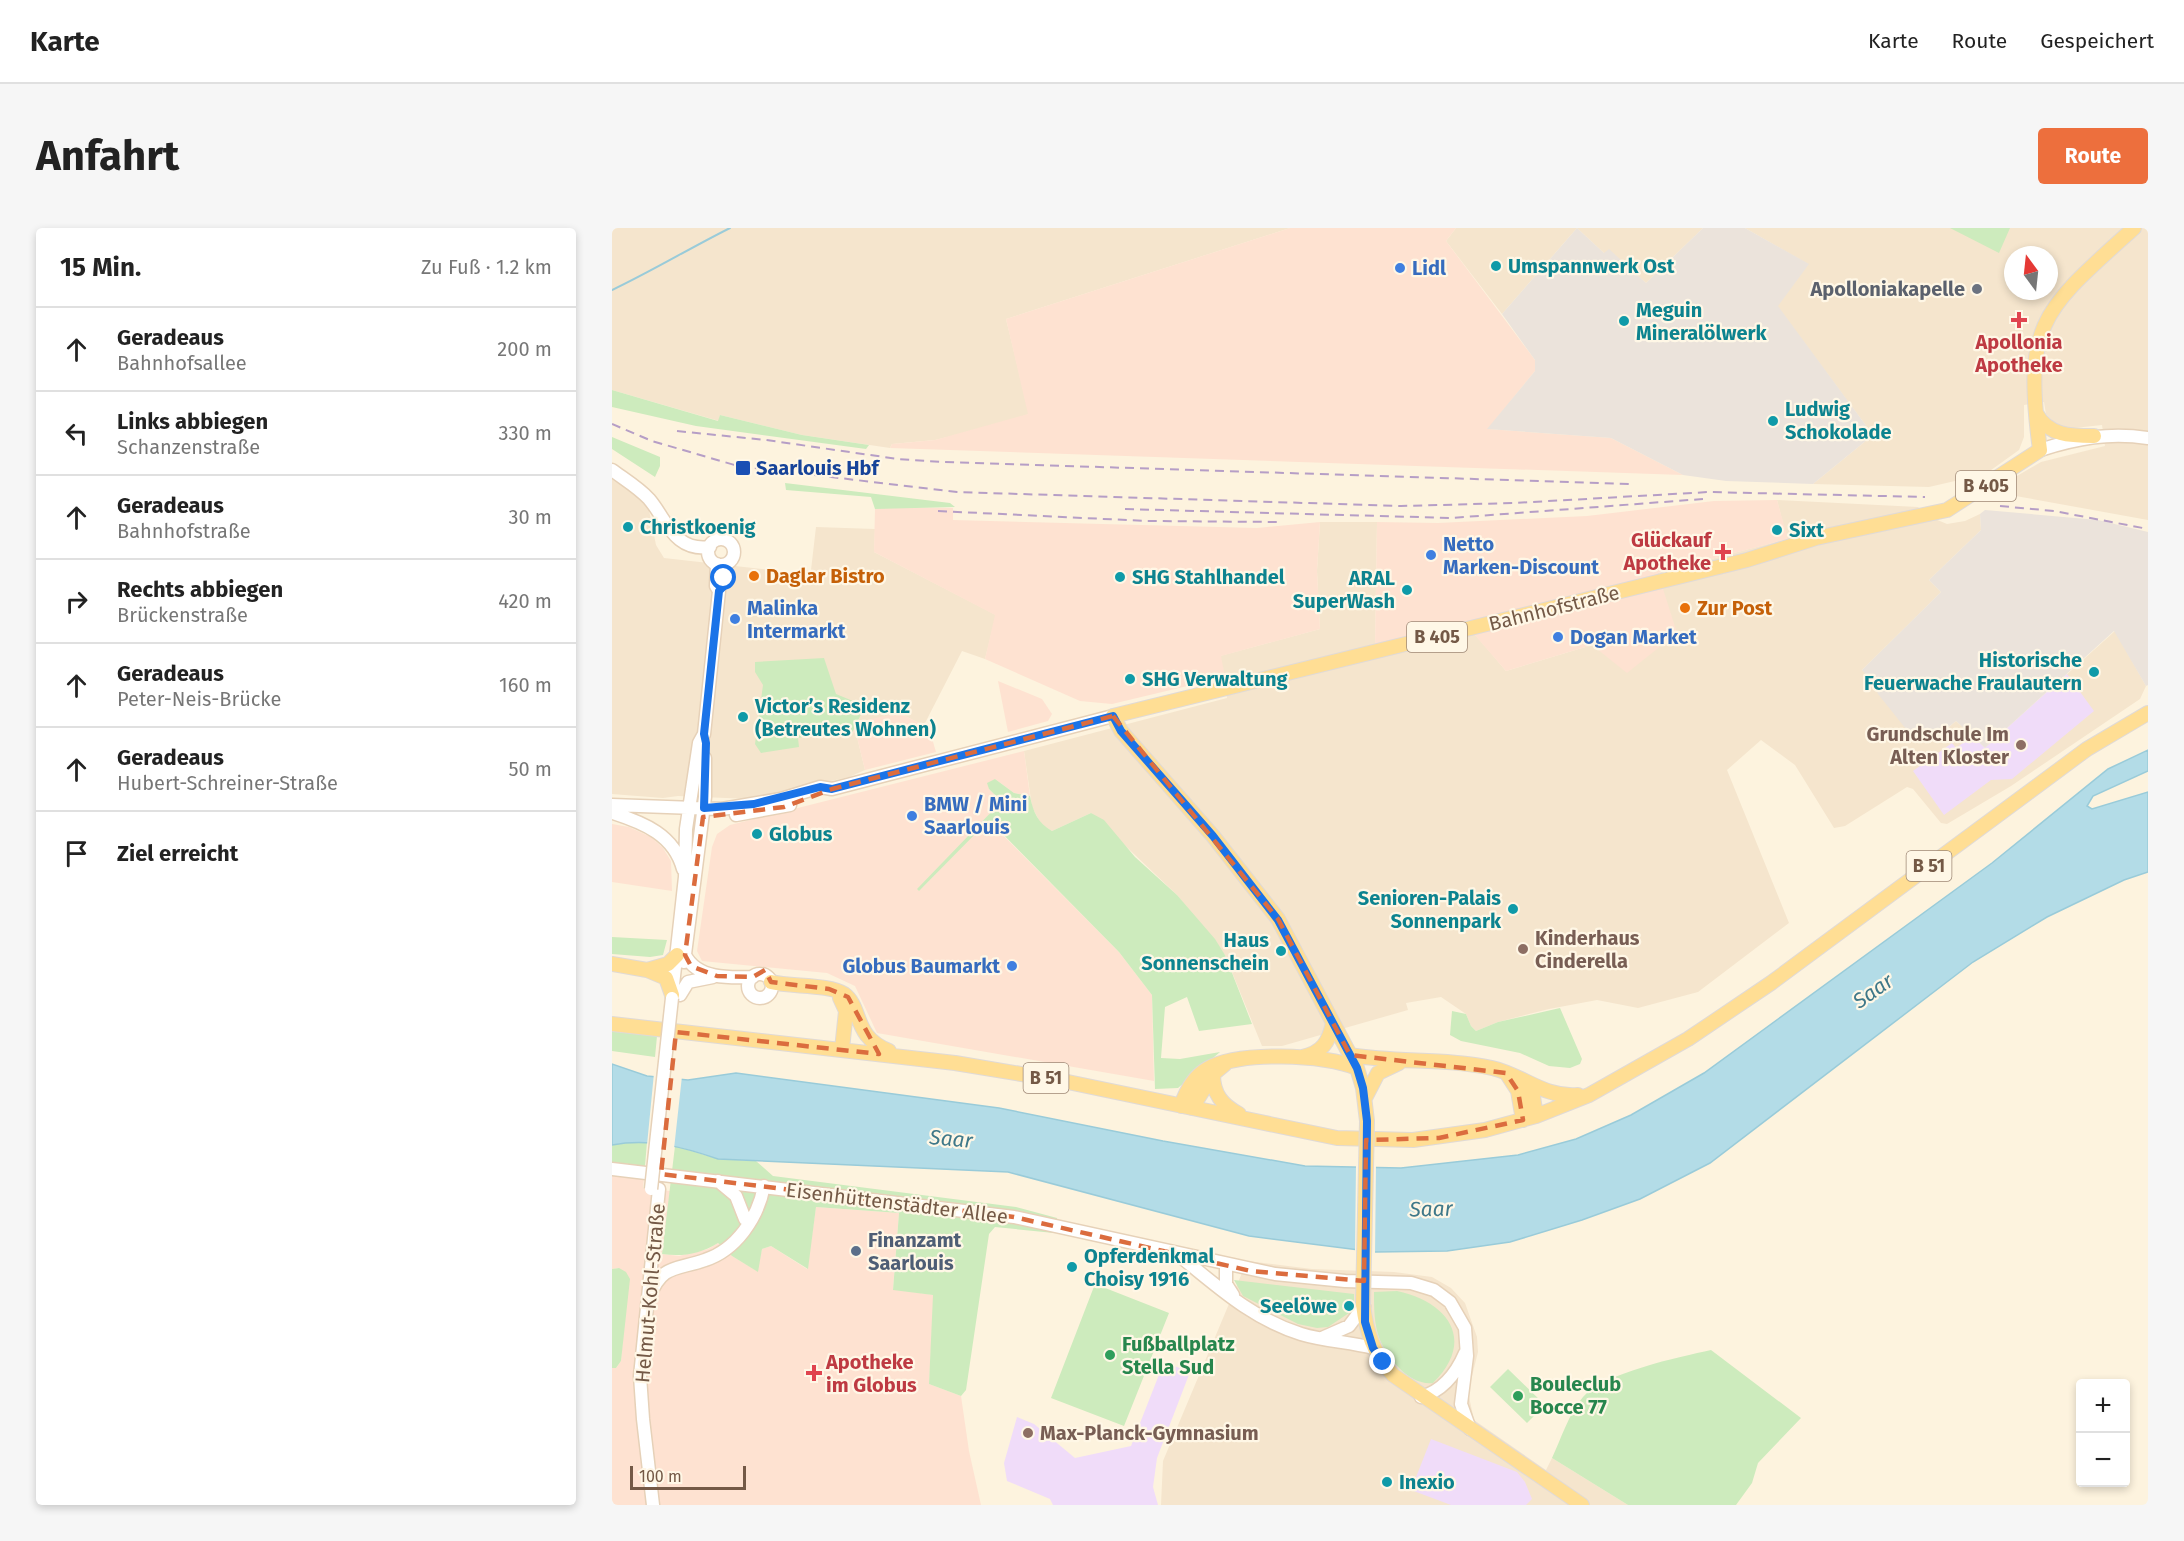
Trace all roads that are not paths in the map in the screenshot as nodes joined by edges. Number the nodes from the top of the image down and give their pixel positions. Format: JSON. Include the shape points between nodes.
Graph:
{"nodes":[{"id":1,"x":2134,"y":228,"type":"edge"},
{"id":2,"x":2035,"y":411,"type":"junction"},
{"id":3,"x":2094,"y":436,"type":"junction"},
{"id":4,"x":2148,"y":438,"type":"edge"},
{"id":5,"x":2040,"y":450,"type":"junction"},
{"id":6,"x":612,"y":470,"type":"edge"},
{"id":7,"x":2148,"y":713,"type":"edge"},
{"id":8,"x":1118,"y":715,"type":"junction"},
{"id":9,"x":704,"y":734,"type":"junction"},
{"id":10,"x":612,"y":810,"type":"edge"},
{"id":11,"x":688,"y":813,"type":"junction"},
{"id":12,"x":703,"y":813,"type":"junction"},
{"id":13,"x":685,"y":877,"type":"junction"},
{"id":14,"x":681,"y":955,"type":"junction"},
{"id":15,"x":612,"y":964,"type":"edge"},
{"id":16,"x":647,"y":970,"type":"junction"},
{"id":17,"x":717,"y":976,"type":"junction"},
{"id":18,"x":751,"y":982,"type":"junction"},
{"id":19,"x":771,"y":988,"type":"junction"},
{"id":20,"x":830,"y":989,"type":"junction"},
{"id":21,"x":676,"y":997,"type":"junction"},
{"id":22,"x":856,"y":1018,"type":"junction"},
{"id":23,"x":1333,"y":1023,"type":"junction"},
{"id":24,"x":612,"y":1024,"type":"edge"},
{"id":25,"x":848,"y":1050,"type":"junction"},
{"id":26,"x":899,"y":1055,"type":"junction"},
{"id":27,"x":1350,"y":1055,"type":"junction"},
{"id":28,"x":1297,"y":1058,"type":"junction"},
{"id":29,"x":1229,"y":1061,"type":"junction"},
{"id":30,"x":1405,"y":1061,"type":"junction"},
{"id":31,"x":1357,"y":1068,"type":"junction"},
{"id":32,"x":1506,"y":1072,"type":"junction"},
{"id":33,"x":1213,"y":1074,"type":"junction"},
{"id":34,"x":1525,"y":1082,"type":"junction"},
{"id":35,"x":1589,"y":1095,"type":"junction"},
{"id":36,"x":1365,"y":1098,"type":"junction"},
{"id":37,"x":1186,"y":1107,"type":"junction"},
{"id":38,"x":1529,"y":1118,"type":"junction"},
{"id":39,"x":1249,"y":1120,"type":"junction"},
{"id":40,"x":612,"y":1169,"type":"edge"},
{"id":41,"x":717,"y":1181,"type":"junction"},
{"id":42,"x":757,"y":1186,"type":"junction"},
{"id":43,"x":655,"y":1189,"type":"junction"},
{"id":44,"x":744,"y":1225,"type":"junction"},
{"id":45,"x":652,"y":1251,"type":"junction"},
{"id":46,"x":1178,"y":1254,"type":"junction"},
{"id":47,"x":690,"y":1264,"type":"junction"},
{"id":48,"x":1226,"y":1266,"type":"junction"},
{"id":49,"x":1238,"y":1304,"type":"junction"},
{"id":50,"x":1364,"y":1305,"type":"junction"},
{"id":51,"x":645,"y":1311,"type":"junction"},
{"id":52,"x":1319,"y":1339,"type":"junction"},
{"id":53,"x":1467,"y":1344,"type":"junction"},
{"id":54,"x":1373,"y":1348,"type":"junction"},
{"id":55,"x":1421,"y":1397,"type":"junction"},
{"id":56,"x":1470,"y":1429,"type":"junction"},
{"id":57,"x":646,"y":1505,"type":"edge"},
{"id":58,"x":653,"y":1505,"type":"edge"},
{"id":59,"x":1582,"y":1505,"type":"edge"}],
"edges":[{"from":1,"to":2,"type":"main road","via":[[2070,287],[2044,323],[2033,374]]},
{"from":2,"to":3,"type":"main road","via":[[2060,434]]},
{"from":2,"to":5,"type":"main road"},
{"from":3,"to":4,"type":"street"},
{"from":3,"to":5,"type":"street"},
{"from":5,"to":8,"type":"main road","name":"Bahnhofstraße","number":"B 405","via":[[1962,502],[1928,516],[1816,538],[1750,559]]},
{"from":6,"to":9,"type":"street","via":[[648,498],[677,538],[715,558],[719,591]]},
{"from":7,"to":35,"type":"main road","number":"B 51","via":[[2078,756],[1727,1015]]},
{"from":8,"to":12,"type":"street","name":"Bahnhofstraße","via":[[832,789],[784,807]]},
{"from":8,"to":23,"type":"main road","via":[[1131,740],[1278,920]]},
{"from":9,"to":11,"type":"street","via":[[699,743]]},
{"from":9,"to":12,"type":"street"},
{"from":10,"to":11,"type":"street","name":"Bahnhofstraße"},
{"from":10,"to":13,"type":"street","via":[[639,821],[669,842],[681,861]]},
{"from":11,"to":12,"type":"street","name":"Bahnhofstraße"},
{"from":11,"to":13,"type":"street"},
{"from":12,"to":14,"type":"street"},
{"from":13,"to":14,"type":"street"},
{"from":14,"to":16,"type":"main road"},
{"from":14,"to":17,"type":"street","via":[[690,966]]},
{"from":14,"to":21,"type":"street"},
{"from":15,"to":16,"type":"main road"},
{"from":16,"to":21,"type":"main road","via":[[666,978]]},
{"from":17,"to":18,"type":"street"},
{"from":17,"to":21,"type":"street","via":[[688,982]]},
{"from":18,"to":19,"type":"street","via":[[765,975]]},
{"from":18,"to":19,"type":"street","via":[[751,994],[757,998],[764,997]]},
{"from":19,"to":20,"type":"main road"},
{"from":20,"to":22,"type":"main road","via":[[848,997]]},
{"from":20,"to":25,"type":"main road","via":[[846,1011]]},
{"from":21,"to":43,"type":"street","bridge":true},
{"from":22,"to":25,"type":"main road"},
{"from":22,"to":26,"type":"main road","via":[[874,1043]]},
{"from":23,"to":27,"type":"main road"},
{"from":23,"to":28,"type":"main road","via":[[1325,1046]]},
{"from":24,"to":25,"type":"main road","number":"B 51"},
{"from":25,"to":26,"type":"main road","number":"B 51"},
{"from":26,"to":37,"type":"main road","number":"B 51","via":[[1052,1079]]},
{"from":27,"to":30,"type":"main road","number":"B 51"},
{"from":27,"to":31,"type":"main road"},
{"from":28,"to":29,"type":"main road"},
{"from":28,"to":31,"type":"main road"},
{"from":29,"to":33,"type":"main road"},
{"from":29,"to":37,"type":"main road","via":[[1206,1069],[1195,1079]]},
{"from":30,"to":32,"type":"main road","number":"B 51"},
{"from":30,"to":36,"type":"main road","number":"B 51","via":[[1378,1073]]},
{"from":31,"to":36,"type":"main road"},
{"from":32,"to":34,"type":"main road","number":"B 51"},
{"from":32,"to":38,"type":"main road"},
{"from":33,"to":37,"type":"main road"},
{"from":33,"to":39,"type":"main road","number":"B 51","via":[[1220,1101]]},
{"from":34,"to":35,"type":"main road","number":"B 51","via":[[1554,1095]]},
{"from":34,"to":38,"type":"main road","via":[[1532,1090]]},
{"from":35,"to":38,"type":"main road","number":"B 51"},
{"from":36,"to":50,"type":"main road","bridge":true},
{"from":37,"to":39,"type":"main road","number":"B 51"},
{"from":38,"to":39,"type":"main road","number":"B 51","via":[[1439,1138],[1383,1141],[1337,1138]]},
{"from":40,"to":41,"type":"street","name":"Eisenhüttenstädter Allee"},
{"from":41,"to":42,"type":"street","name":"Eisenhüttenstädter Allee"},
{"from":41,"to":44,"type":"street","via":[[736,1196]]},
{"from":42,"to":44,"type":"street","via":[[760,1204]]},
{"from":42,"to":46,"type":"street","name":"Eisenhüttenstädter Allee","via":[[1014,1217]]},
{"from":43,"to":45,"type":"street","name":"Helmut-Kohl-Straße"},
{"from":43,"to":57,"type":"street","name":"Helmut-Kohl-Straße","via":[[632,1380]]},
{"from":44,"to":47,"type":"street","via":[[727,1249]]},
{"from":45,"to":47,"type":"street","via":[[665,1262]]},
{"from":45,"to":51,"type":"street","name":"Helmut-Kohl-Straße"},
{"from":46,"to":48,"type":"street","name":"Eisenhüttenstädter Allee"},
{"from":46,"to":49,"type":"street","name":"Eisenhüttenstädter Allee"},
{"from":47,"to":51,"type":"street","via":[[659,1277]]},
{"from":48,"to":49,"type":"street","via":[[1226,1284]]},
{"from":48,"to":53,"type":"street","name":"Eisenhüttenstädter Allee","via":[[1308,1279],[1411,1283],[1434,1290],[1460,1315]]},
{"from":49,"to":52,"type":"street","name":"Eisenhüttenstädter Allee","via":[[1276,1325]]},
{"from":50,"to":52,"type":"street","via":[[1349,1326]]},
{"from":50,"to":54,"type":"main road"},
{"from":51,"to":58,"type":"street","name":"Helmut-Kohl-Straße","via":[[640,1395]]},
{"from":52,"to":54,"type":"street","name":"Eisenhüttenstädter Allee"},
{"from":53,"to":55,"type":"street","via":[[1451,1377],[1436,1391]]},
{"from":53,"to":56,"type":"street","name":"Eisenhüttenstädter Allee","via":[[1461,1404]]},
{"from":54,"to":55,"type":"main road","via":[[1393,1375]]},
{"from":55,"to":56,"type":"main road"},
{"from":56,"to":59,"type":"main road"}]}
